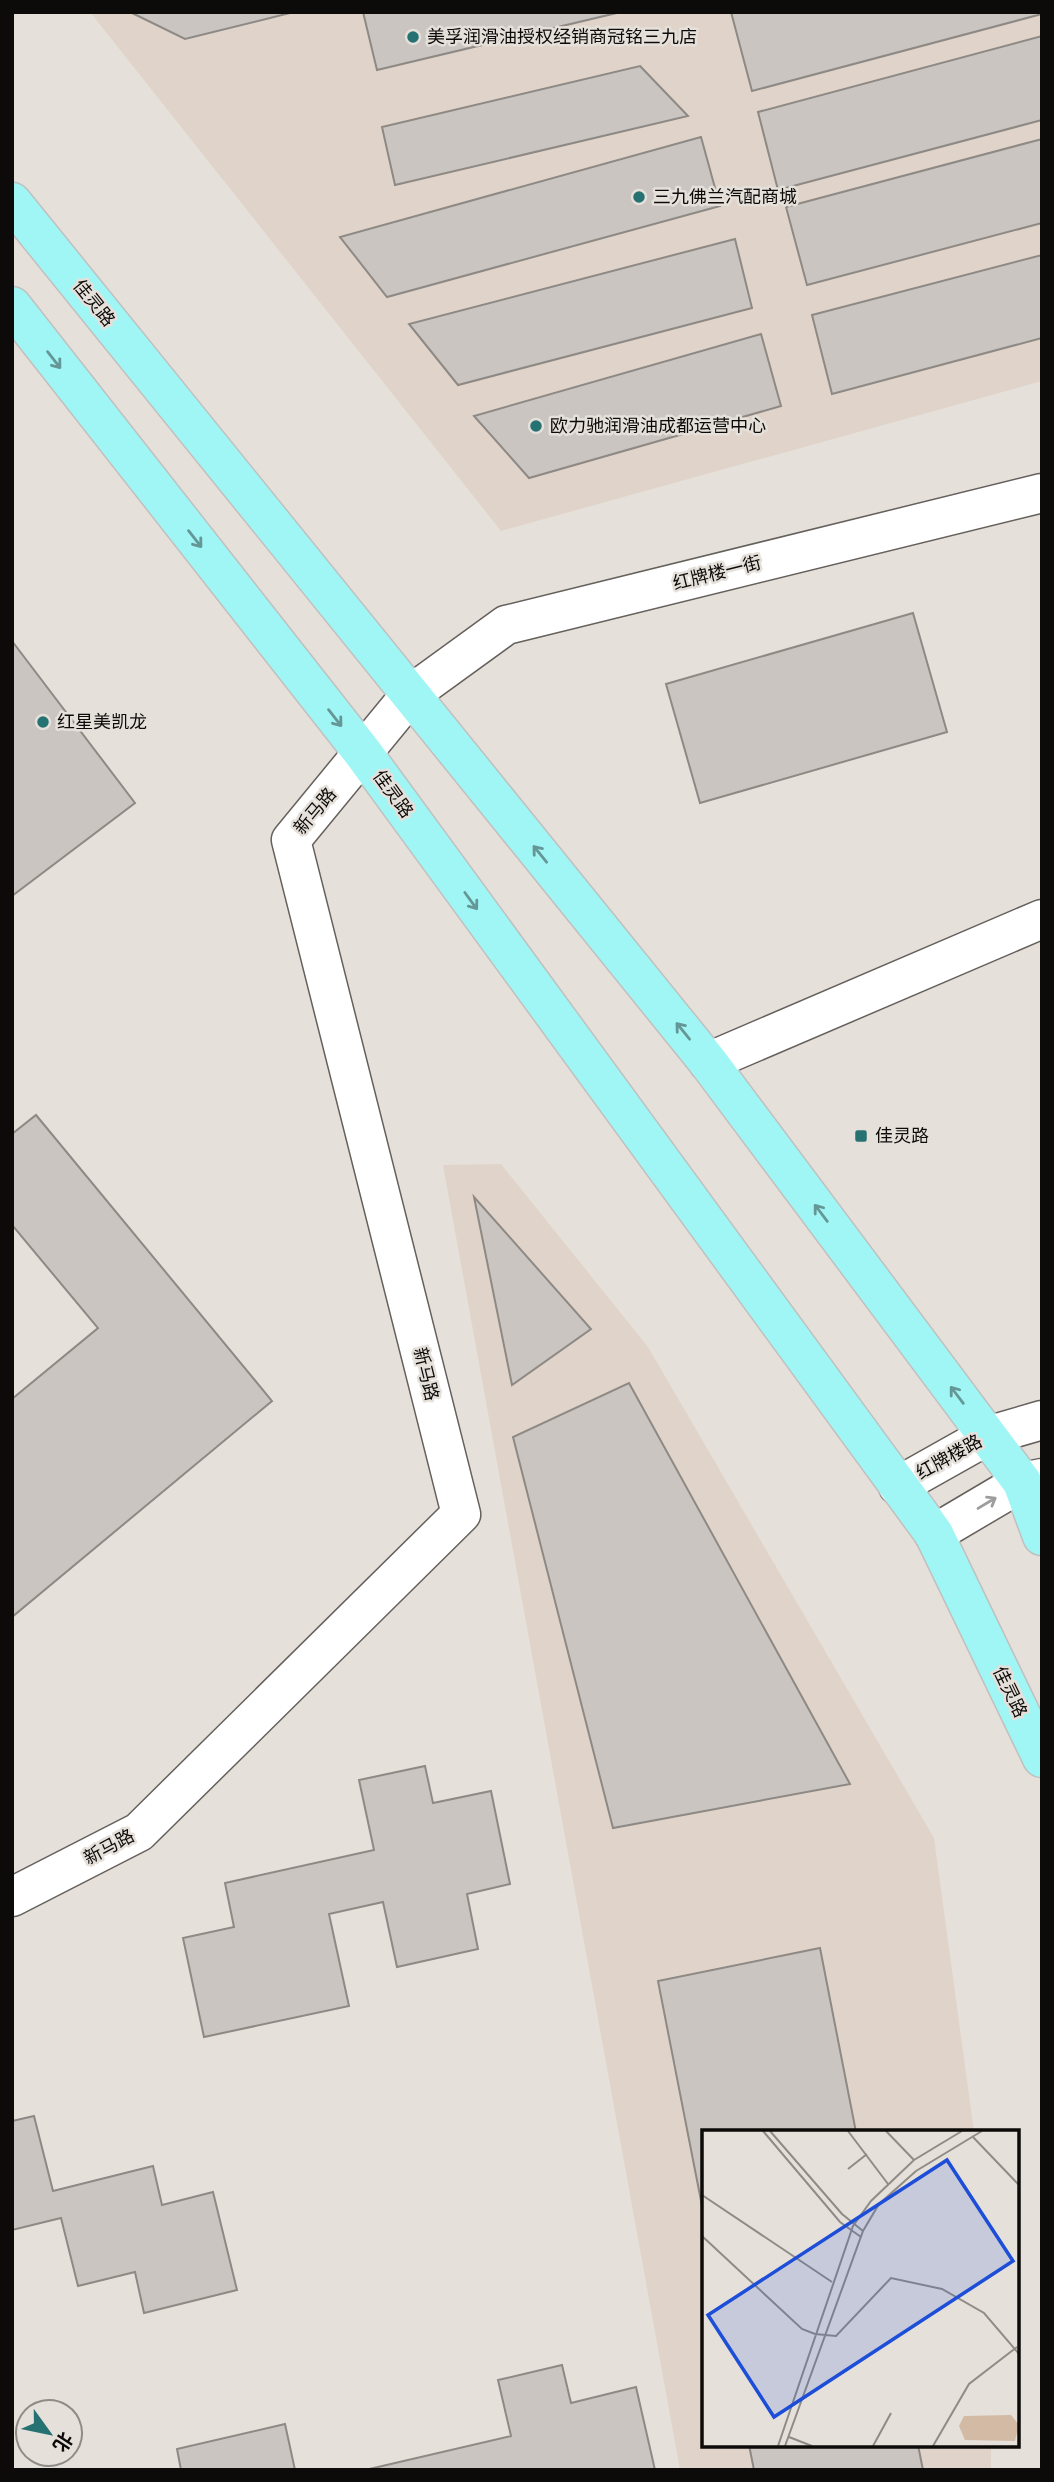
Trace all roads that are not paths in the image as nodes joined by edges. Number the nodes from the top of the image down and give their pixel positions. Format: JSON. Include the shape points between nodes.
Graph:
{"nodes":[{"id":1,"x":12,"y":202,"type":"edge"},
{"id":2,"x":12,"y":306,"type":"edge"},
{"id":3,"x":1042,"y":492,"type":"edge"},
{"id":4,"x":411,"y":694,"type":"junction"},
{"id":5,"x":363,"y":753,"type":"junction"},
{"id":6,"x":1042,"y":919,"type":"edge"},
{"id":7,"x":708,"y":1062,"type":"junction"},
{"id":8,"x":1042,"y":1420,"type":"edge"},
{"id":9,"x":987,"y":1436,"type":"junction"},
{"id":10,"x":1032,"y":1480,"type":"edge"},
{"id":11,"x":898,"y":1486,"type":"junction"},
{"id":12,"x":934,"y":1534,"type":"junction"},
{"id":13,"x":1042,"y":1536,"type":"edge"},
{"id":14,"x":1042,"y":1758,"type":"edge"},
{"id":15,"x":12,"y":1898,"type":"edge"}],
"edges":[{"from":1,"to":4,"type":"main road","name":"佳灵路"},
{"from":2,"to":5,"type":"main road","name":"佳灵路","one_way":true},
{"from":3,"to":4,"type":"street","name":"红牌楼一街","via":[[506,625]]},
{"from":4,"to":5,"type":"street","name":"新马路"},
{"from":7,"to":4,"type":"main road","name":"佳灵路","one_way":true},
{"from":5,"to":11,"type":"main road","name":"佳灵路","one_way":true},
{"from":5,"to":15,"type":"street","name":"新马路","via":[[291,840],[461,1514],[139,1832]]},
{"from":6,"to":7,"type":"street"},
{"from":9,"to":7,"type":"main road","name":"佳灵路","one_way":true},
{"from":8,"to":9,"type":"street","name":"红牌楼路"},
{"from":9,"to":10,"type":"main road","name":"佳灵路"},
{"from":9,"to":11,"type":"street","name":"红牌楼路"},
{"from":12,"to":10,"type":"street","one_way":true},
{"from":10,"to":13,"type":"main road","name":"佳灵路"},
{"from":11,"to":12,"type":"main road","name":"佳灵路"},
{"from":12,"to":14,"type":"main road","name":"佳灵路"}]}
